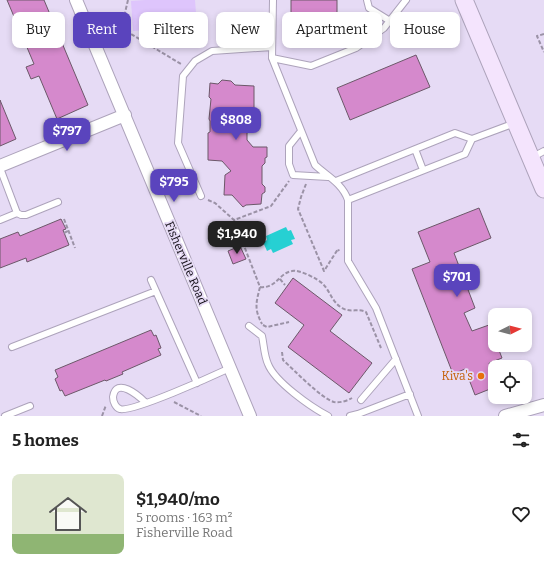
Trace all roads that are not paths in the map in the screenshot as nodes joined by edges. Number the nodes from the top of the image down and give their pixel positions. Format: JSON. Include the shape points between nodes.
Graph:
{"nodes":[{"id":1,"x":76,"y":0,"type":"edge"},
{"id":2,"x":273,"y":0,"type":"edge"},
{"id":3,"x":367,"y":0,"type":"edge"},
{"id":4,"x":406,"y":0,"type":"edge"},
{"id":5,"x":464,"y":0,"type":"edge"},
{"id":6,"x":273,"y":12,"type":"edge"},
{"id":7,"x":397,"y":12,"type":"edge"},
{"id":8,"x":390,"y":21,"type":"joint"},
{"id":9,"x":260,"y":48,"type":"edge"},
{"id":10,"x":272,"y":48,"type":"edge"},
{"id":11,"x":272,"y":58,"type":"junction"},
{"id":12,"x":125,"y":115,"type":"junction"},
{"id":13,"x":516,"y":123,"type":"junction"},
{"id":14,"x":301,"y":131,"type":"junction"},
{"id":15,"x":472,"y":139,"type":"junction"},
{"id":16,"x":415,"y":149,"type":"junction"},
{"id":17,"x":538,"y":155,"type":"edge"},
{"id":18,"x":0,"y":167,"type":"edge"},
{"id":19,"x":423,"y":170,"type":"junction"},
{"id":20,"x":328,"y":177,"type":"junction"},
{"id":21,"x":336,"y":181,"type":"junction"},
{"id":22,"x":544,"y":189,"type":"edge"},
{"id":23,"x":201,"y":196,"type":"road end"},
{"id":24,"x":348,"y":200,"type":"junction"},
{"id":25,"x":58,"y":202,"type":"dead end"},
{"id":26,"x":17,"y":213,"type":"junction"},
{"id":27,"x":0,"y":220,"type":"edge"},
{"id":28,"x":151,"y":280,"type":"dead end"},
{"id":29,"x":156,"y":291,"type":"junction"},
{"id":30,"x":249,"y":326,"type":"dead end"},
{"id":31,"x":12,"y":347,"type":"dead end"},
{"id":32,"x":396,"y":359,"type":"junction"},
{"id":33,"x":230,"y":368,"type":"junction"},
{"id":34,"x":197,"y":383,"type":"junction"},
{"id":35,"x":410,"y":394,"type":"junction"},
{"id":36,"x":358,"y":398,"type":"road end"},
{"id":37,"x":146,"y":403,"type":"junction"},
{"id":38,"x":544,"y":405,"type":"edge"},
{"id":39,"x":30,"y":406,"type":"dead end"},
{"id":40,"x":5,"y":416,"type":"edge"},
{"id":41,"x":250,"y":416,"type":"edge"},
{"id":42,"x":328,"y":416,"type":"edge"},
{"id":43,"x":350,"y":416,"type":"edge"},
{"id":44,"x":418,"y":416,"type":"edge"},
{"id":45,"x":505,"y":416,"type":"edge"}],
"edges":[{"from":1,"to":12,"type":"street","name":"Fisherville Road"},
{"from":2,"to":6,"type":"lane"},
{"from":3,"to":8,"type":"lane","via":[[369,8]]},
{"from":4,"to":7,"type":"lane"},
{"from":5,"to":13,"type":"main road"},
{"from":8,"to":11,"type":"lane","via":[[356,48],[311,66]]},
{"from":9,"to":23,"type":"lane","via":[[212,52],[195,61],[183,76],[178,143]]},
{"from":10,"to":11,"type":"lane"},
{"from":11,"to":14,"type":"lane"},
{"from":12,"to":18,"type":"street"},
{"from":12,"to":33,"type":"street","name":"Fisherville Road"},
{"from":13,"to":15,"type":"lane"},
{"from":13,"to":17,"type":"main road"},
{"from":14,"to":20,"type":"lane","via":[[315,165]]},
{"from":14,"to":20,"type":"lane","via":[[289,146],[289,164],[293,175]]},
{"from":15,"to":16,"type":"lane","via":[[455,133]]},
{"from":15,"to":19,"type":"lane","via":[[465,154]]},
{"from":16,"to":19,"type":"lane"},
{"from":16,"to":21,"type":"lane"},
{"from":17,"to":22,"type":"main road"},
{"from":18,"to":26,"type":"lane"},
{"from":19,"to":24,"type":"lane"},
{"from":20,"to":21,"type":"lane"},
{"from":21,"to":24,"type":"lane"},
{"from":24,"to":32,"type":"lane","via":[[348,261],[376,308]]},
{"from":25,"to":26,"type":"lane","via":[[26,215]]},
{"from":26,"to":27,"type":"lane"},
{"from":28,"to":29,"type":"lane"},
{"from":29,"to":31,"type":"lane"},
{"from":29,"to":34,"type":"lane"},
{"from":30,"to":42,"type":"lane","via":[[262,336],[268,364],[280,382],[316,410]]},
{"from":32,"to":35,"type":"lane"},
{"from":32,"to":36,"type":"lane"},
{"from":33,"to":34,"type":"lane"},
{"from":33,"to":41,"type":"street","name":"Fisherville Road"},
{"from":34,"to":37,"type":"lane"},
{"from":35,"to":43,"type":"lane"},
{"from":35,"to":44,"type":"lane"},
{"from":37,"to":37,"type":"lane","via":[[125,410],[120,409],[113,401],[113,395],[121,388],[129,389]]},
{"from":38,"to":45,"type":"street"},
{"from":39,"to":40,"type":"lane"}]}
